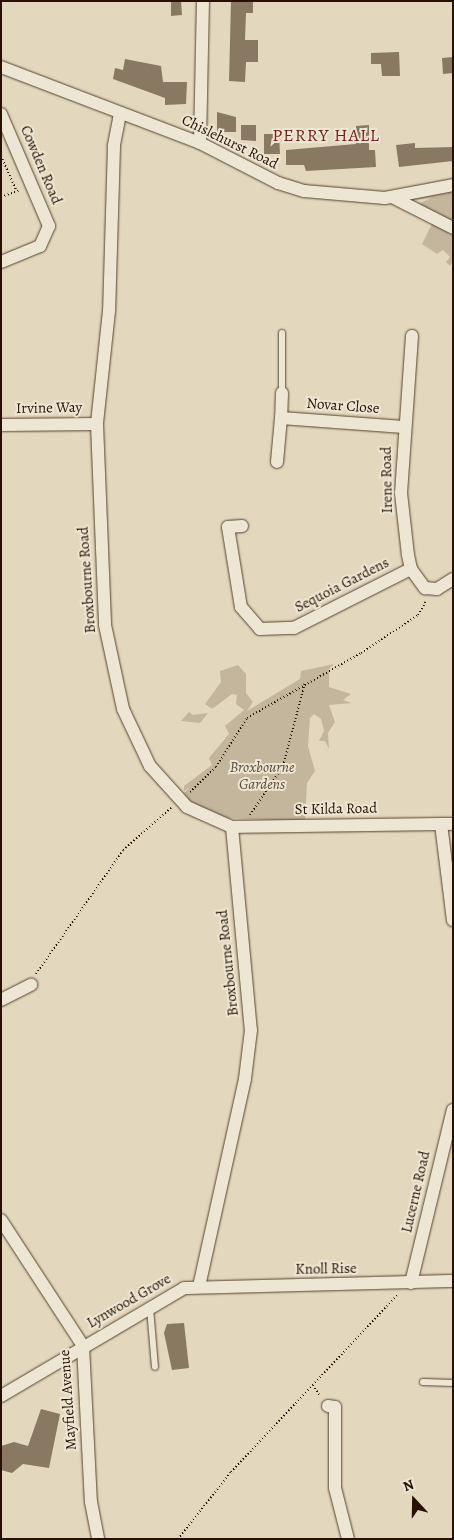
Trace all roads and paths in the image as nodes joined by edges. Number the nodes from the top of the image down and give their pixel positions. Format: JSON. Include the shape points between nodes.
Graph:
{"nodes":[{"id":1,"x":202,"y":1,"type":"edge"},
{"id":2,"x":1,"y":67,"type":"edge"},
{"id":3,"x":1,"y":114,"type":"edge"},
{"id":4,"x":120,"y":114,"type":"junction"},
{"id":5,"x":200,"y":143,"type":"junction"},
{"id":6,"x":1,"y":156,"type":"edge"},
{"id":7,"x":453,"y":185,"type":"edge"},
{"id":8,"x":17,"y":191,"type":"dead end"},
{"id":9,"x":392,"y":197,"type":"junction"},
{"id":10,"x":453,"y":228,"type":"edge"},
{"id":11,"x":1,"y":262,"type":"edge"},
{"id":12,"x":282,"y":333,"type":"dead end"},
{"id":13,"x":412,"y":336,"type":"dead end"},
{"id":14,"x":282,"y":393,"type":"joint"},
{"id":15,"x":281,"y":418,"type":"junction"},
{"id":16,"x":97,"y":424,"type":"junction"},
{"id":17,"x":1,"y":425,"type":"edge"},
{"id":18,"x":404,"y":427,"type":"junction"},
{"id":19,"x":277,"y":462,"type":"dead end"},
{"id":20,"x":242,"y":526,"type":"dead end"},
{"id":21,"x":411,"y":569,"type":"junction"},
{"id":22,"x":453,"y":579,"type":"edge"},
{"id":23,"x":431,"y":590,"type":"junction"},
{"id":24,"x":305,"y":682,"type":"junction"},
{"id":25,"x":179,"y":801,"type":"junction"},
{"id":26,"x":250,"y":815,"type":"dead end"},
{"id":27,"x":447,"y":824,"type":"edge"},
{"id":28,"x":232,"y":826,"type":"junction"},
{"id":29,"x":453,"y":920,"type":"edge"},
{"id":30,"x":31,"y":985,"type":"joint"},
{"id":31,"x":1,"y":1000,"type":"edge"},
{"id":32,"x":453,"y":1110,"type":"edge"},
{"id":33,"x":1,"y":1220,"type":"edge"},
{"id":34,"x":453,"y":1281,"type":"edge"},
{"id":35,"x":406,"y":1283,"type":"junction"},
{"id":36,"x":198,"y":1287,"type":"junction"},
{"id":37,"x":150,"y":1308,"type":"junction"},
{"id":38,"x":83,"y":1346,"type":"junction"},
{"id":39,"x":155,"y":1367,"type":"dead end"},
{"id":40,"x":423,"y":1382,"type":"dead end"},
{"id":41,"x":453,"y":1383,"type":"edge"},
{"id":42,"x":1,"y":1396,"type":"edge"},
{"id":43,"x":328,"y":1406,"type":"dead end"},
{"id":44,"x":98,"y":1539,"type":"edge"},
{"id":45,"x":178,"y":1539,"type":"edge"},
{"id":46,"x":348,"y":1539,"type":"edge"}],
"edges":[{"from":1,"to":5,"type":"street"},
{"from":2,"to":4,"type":"street","name":"Chislehurst Road"},
{"from":3,"to":11,"type":"street","name":"Cowden Road","via":[[49,226],[40,246]]},
{"from":4,"to":5,"type":"street","name":"Chislehurst Road"},
{"from":4,"to":16,"type":"street","name":"Broxbourne Road","via":[[114,146],[109,311]]},
{"from":5,"to":9,"type":"street","name":"Chislehurst Road","via":[[291,188]]},
{"from":6,"to":8,"type":"path"},
{"from":7,"to":9,"type":"street","name":"Chislehurst Road"},
{"from":9,"to":10,"type":"street"},
{"from":12,"to":14,"type":"lane"},
{"from":13,"to":18,"type":"street","name":"Irene Road"},
{"from":14,"to":15,"type":"street"},
{"from":15,"to":18,"type":"street","name":"Novar Close"},
{"from":15,"to":19,"type":"street"},
{"from":16,"to":17,"type":"street","name":"Irvine Way"},
{"from":16,"to":25,"type":"street","name":"Broxbourne Road","via":[[105,625],[113,668],[136,740],[150,766]]},
{"from":18,"to":21,"type":"street","name":"Irene Road","via":[[401,493]]},
{"from":20,"to":21,"type":"street","name":"Sequoia Gardens","via":[[228,528],[241,607],[260,629],[294,628]]},
{"from":21,"to":23,"type":"street"},
{"from":22,"to":23,"type":"street"},
{"from":23,"to":24,"type":"path","via":[[418,615]]},
{"from":24,"to":25,"type":"path","via":[[247,718],[216,767]]},
{"from":24,"to":26,"type":"path","via":[[284,766]]},
{"from":25,"to":28,"type":"street","name":"Broxbourne Road","via":[[203,817]]},
{"from":25,"to":30,"type":"path","via":[[124,850]]},
{"from":27,"to":28,"type":"street","name":"St Kilda Road"},
{"from":27,"to":29,"type":"street"},
{"from":28,"to":36,"type":"street","name":"Broxbourne Road","via":[[251,1030],[245,1079]]},
{"from":30,"to":31,"type":"street"},
{"from":32,"to":35,"type":"street","name":"Lucerne Road"},
{"from":33,"to":38,"type":"street","name":"Mayfield Avenue"},
{"from":34,"to":35,"type":"street","name":"Knoll Rise"},
{"from":35,"to":36,"type":"street","name":"Knoll Rise"},
{"from":35,"to":45,"type":"path","via":[[396,1298],[231,1472]]},
{"from":36,"to":37,"type":"street","name":"Lynwood Grove","via":[[184,1288]]},
{"from":37,"to":38,"type":"street","name":"Lynwood Grove"},
{"from":37,"to":39,"type":"lane"},
{"from":38,"to":42,"type":"street","name":"Lynwood Grove"},
{"from":38,"to":44,"type":"street","name":"Mayfield Avenue","via":[[91,1502]]},
{"from":40,"to":41,"type":"lane"},
{"from":43,"to":46,"type":"street","via":[[335,1407],[335,1488]]}]}
